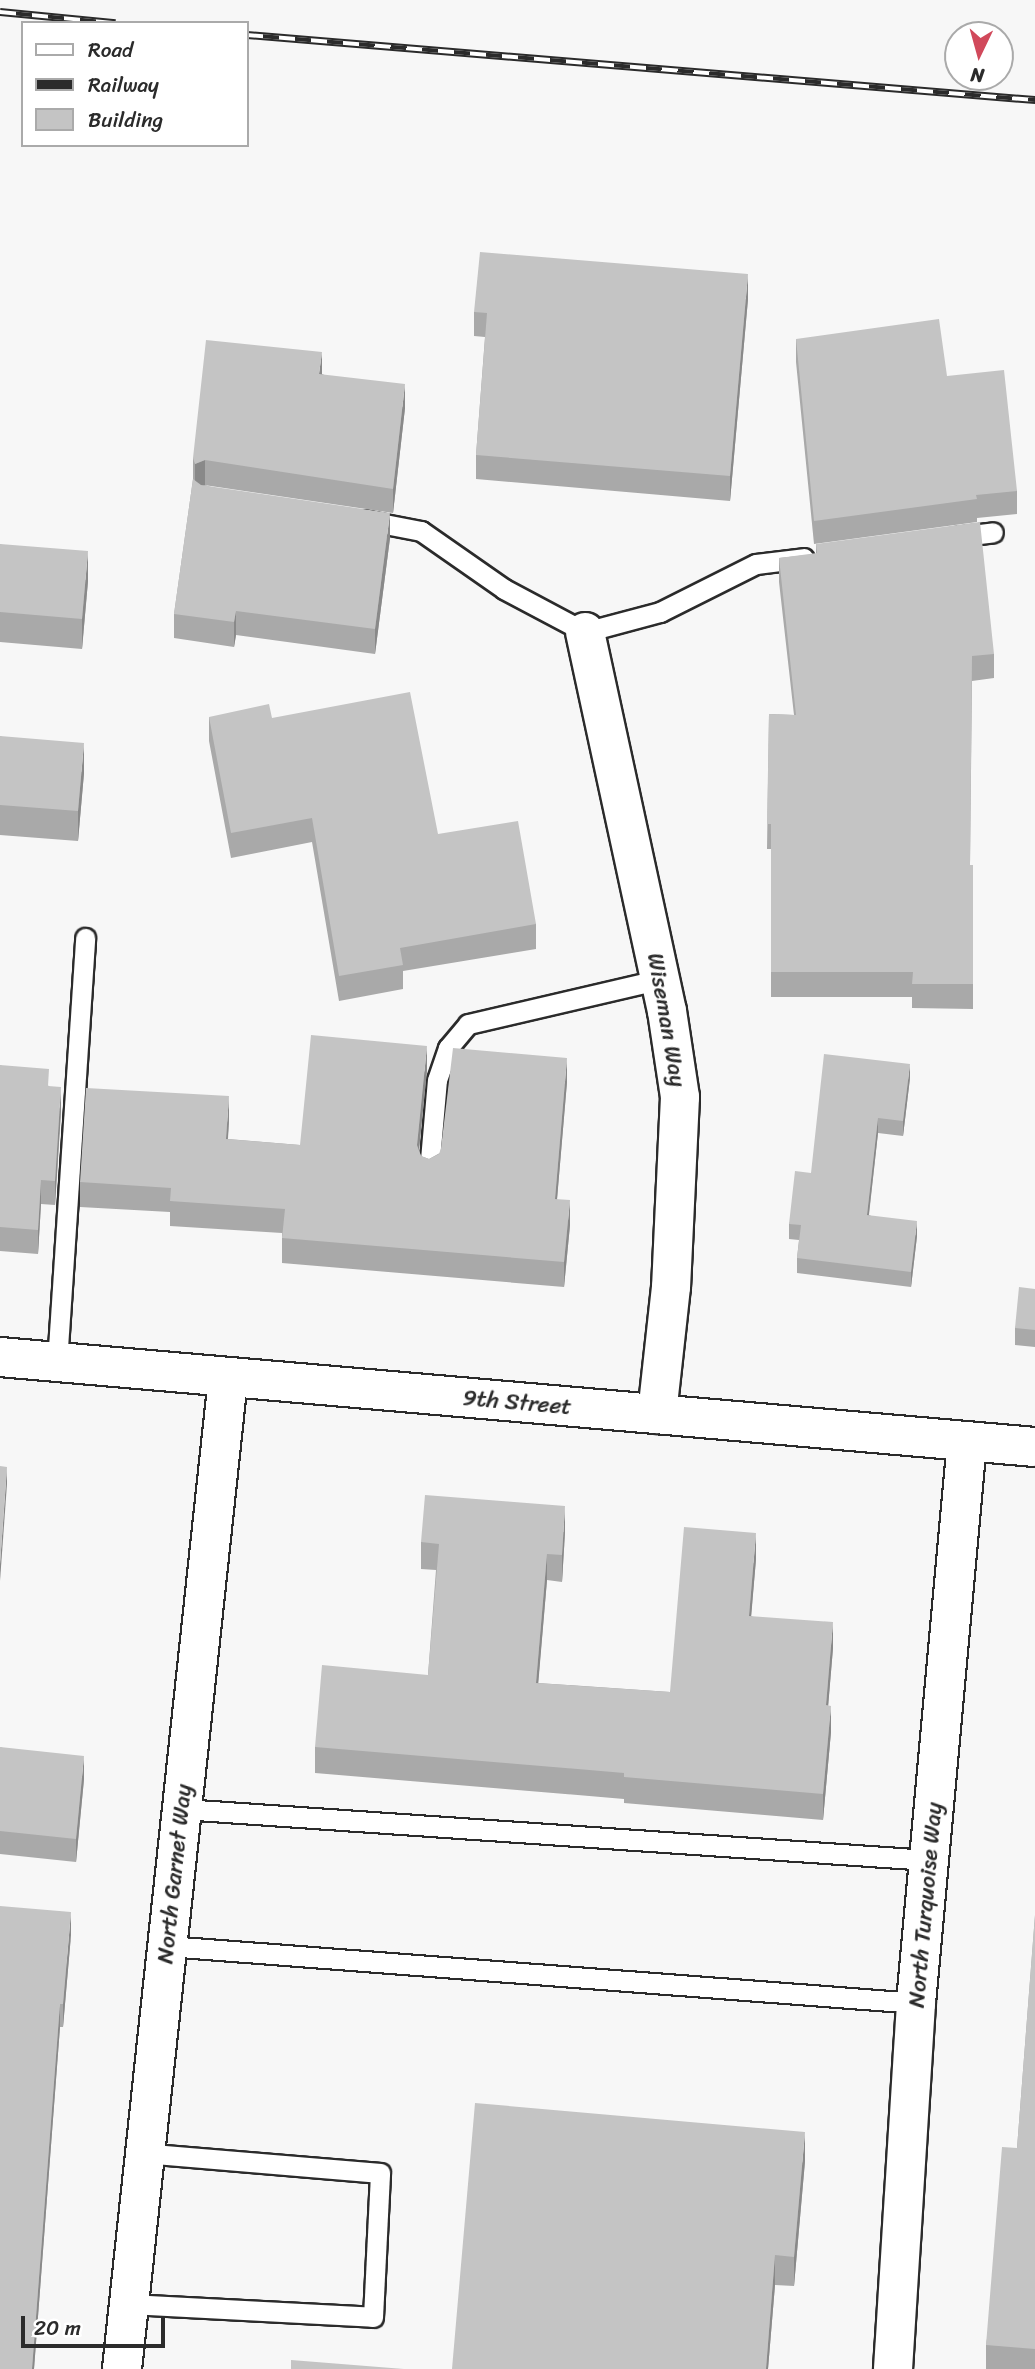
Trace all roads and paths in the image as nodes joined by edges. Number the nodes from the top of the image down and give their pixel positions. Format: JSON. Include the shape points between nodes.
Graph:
{"nodes":[{"id":1,"x":338,"y":516,"type":"edge"},
{"id":2,"x":993,"y":532,"type":"dead end"},
{"id":3,"x":940,"y":539,"type":"edge"},
{"id":4,"x":822,"y":555,"type":"edge"},
{"id":5,"x":585,"y":632,"type":"junction"},
{"id":6,"x":85,"y":938,"type":"dead end"},
{"id":7,"x":661,"y":979,"type":"junction"},
{"id":8,"x":429,"y":1171,"type":"edge"},
{"id":9,"x":0,"y":1357,"type":"edge"},
{"id":10,"x":57,"y":1363,"type":"junction"},
{"id":11,"x":228,"y":1379,"type":"junction"},
{"id":12,"x":657,"y":1414,"type":"junction"},
{"id":13,"x":967,"y":1441,"type":"junction"},
{"id":14,"x":1035,"y":1447,"type":"edge"},
{"id":15,"x":182,"y":1809,"type":"junction"},
{"id":16,"x":929,"y":1860,"type":"junction"},
{"id":17,"x":167,"y":1946,"type":"junction"},
{"id":18,"x":916,"y":2003,"type":"junction"},
{"id":19,"x":144,"y":2153,"type":"junction"},
{"id":20,"x":129,"y":2304,"type":"junction"},
{"id":21,"x":122,"y":2369,"type":"edge"},
{"id":22,"x":892,"y":2369,"type":"edge"}],
"edges":[{"from":1,"to":5,"type":"lane","via":[[421,531],[504,589]]},
{"from":2,"to":3,"type":"lane"},
{"from":4,"to":5,"type":"lane","via":[[756,564],[660,612]]},
{"from":5,"to":7,"type":"street","name":"Wiseman Way"},
{"from":6,"to":10,"type":"lane"},
{"from":7,"to":8,"type":"lane","via":[[468,1024],[448,1048],[437,1080]]},
{"from":7,"to":12,"type":"street","name":"Wiseman Way","via":[[680,1097],[671,1287]]},
{"from":9,"to":10,"type":"street","name":"9th Street"},
{"from":10,"to":11,"type":"street","name":"9th Street"},
{"from":11,"to":12,"type":"street","name":"9th Street"},
{"from":11,"to":15,"type":"street","name":"North Garnet Way"},
{"from":12,"to":13,"type":"street","name":"9th Street"},
{"from":13,"to":14,"type":"street","name":"9th Street"},
{"from":13,"to":16,"type":"street","name":"North Turquoise Way"},
{"from":15,"to":16,"type":"lane"},
{"from":15,"to":17,"type":"street","name":"North Garnet Way"},
{"from":16,"to":18,"type":"street","name":"North Turquoise Way"},
{"from":17,"to":18,"type":"lane"},
{"from":17,"to":19,"type":"street","name":"North Garnet Way"},
{"from":18,"to":22,"type":"street","name":"North Turquoise Way"},
{"from":19,"to":20,"type":"street","name":"North Garnet Way"},
{"from":19,"to":20,"type":"lane","via":[[380,2173],[373,2317]]},
{"from":20,"to":21,"type":"street","name":"North Garnet Way"}]}
